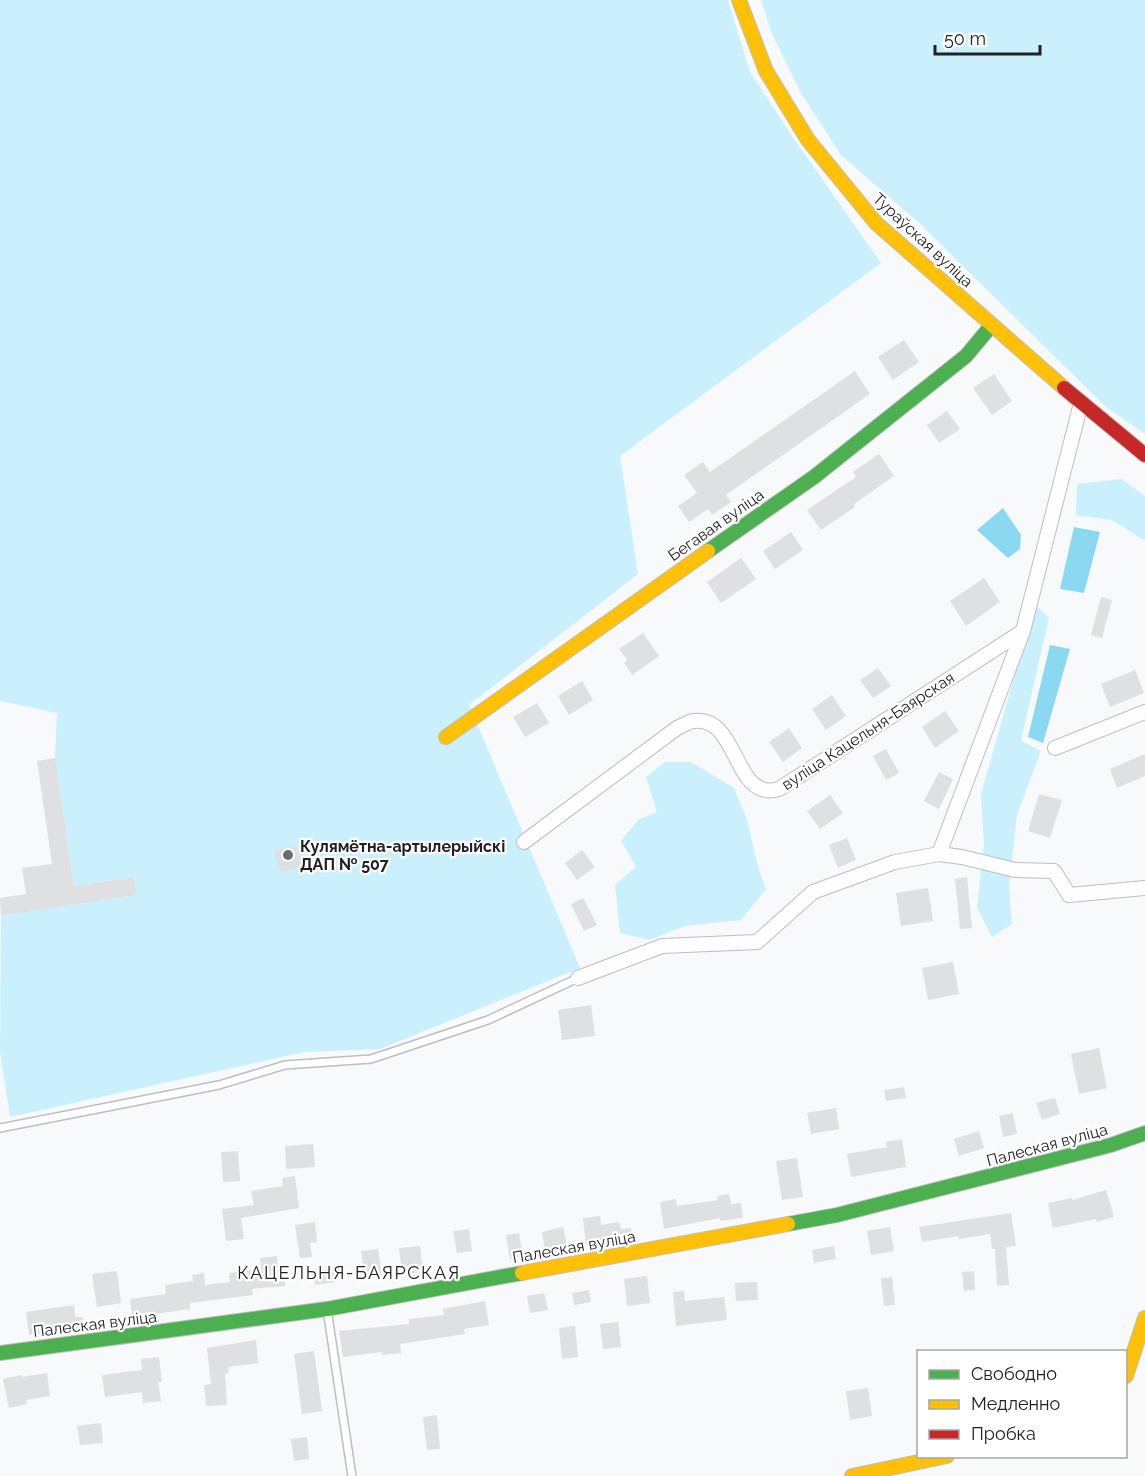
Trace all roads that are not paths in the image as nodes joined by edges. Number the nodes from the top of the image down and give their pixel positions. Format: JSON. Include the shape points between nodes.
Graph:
{"nodes":[{"id":1,"x":739,"y":0,"type":"edge"},
{"id":2,"x":991,"y":326,"type":"junction"},
{"id":3,"x":1081,"y":403,"type":"junction"},
{"id":4,"x":1145,"y":455,"type":"edge"},
{"id":5,"x":1023,"y":631,"type":"junction"},
{"id":6,"x":1145,"y":712,"type":"edge"},
{"id":7,"x":446,"y":737,"type":"dead end"},
{"id":8,"x":1055,"y":748,"type":"dead end"},
{"id":9,"x":524,"y":842,"type":"dead end"},
{"id":10,"x":939,"y":854,"type":"junction"},
{"id":11,"x":1145,"y":888,"type":"edge"},
{"id":12,"x":578,"y":978,"type":"joint"},
{"id":13,"x":0,"y":1128,"type":"edge"},
{"id":14,"x":1145,"y":1133,"type":"edge"},
{"id":15,"x":327,"y":1309,"type":"junction"},
{"id":16,"x":1145,"y":1318,"type":"edge"},
{"id":17,"x":0,"y":1353,"type":"edge"},
{"id":18,"x":1127,"y":1370,"type":"edge"},
{"id":19,"x":938,"y":1458,"type":"edge"},
{"id":20,"x":352,"y":1476,"type":"edge"},
{"id":21,"x":852,"y":1476,"type":"edge"}],
"edges":[{"from":1,"to":2,"type":"street","name":"Тураўская вуліца","via":[[766,71],[808,140],[876,223]]},
{"from":2,"to":3,"type":"street","name":"Тураўская вуліца"},
{"from":2,"to":7,"type":"street","name":"Бегавая вуліца","via":[[966,356],[814,477]]},
{"from":3,"to":4,"type":"street","name":"Тураўская вуліца"},
{"from":3,"to":5,"type":"street"},
{"from":5,"to":9,"type":"street","name":"вуліца Кацельня-Баярская","via":[[779,789],[766,791],[753,784],[722,732],[695,720],[677,728]]},
{"from":5,"to":10,"type":"street"},
{"from":6,"to":8,"type":"street"},
{"from":10,"to":11,"type":"street","via":[[1015,870],[1054,871],[1069,895]]},
{"from":10,"to":12,"type":"street","via":[[895,862],[813,892],[757,942],[662,946]]},
{"from":12,"to":13,"type":"lane","via":[[488,1020],[371,1059],[285,1065],[219,1085]]},
{"from":14,"to":15,"type":"street","name":"Палеская вуліца","via":[[837,1215]]},
{"from":15,"to":17,"type":"street","name":"Палеская вуліца"},
{"from":15,"to":20,"type":"lane"},
{"from":16,"to":18,"type":"street"},
{"from":19,"to":21,"type":"street"}]}
